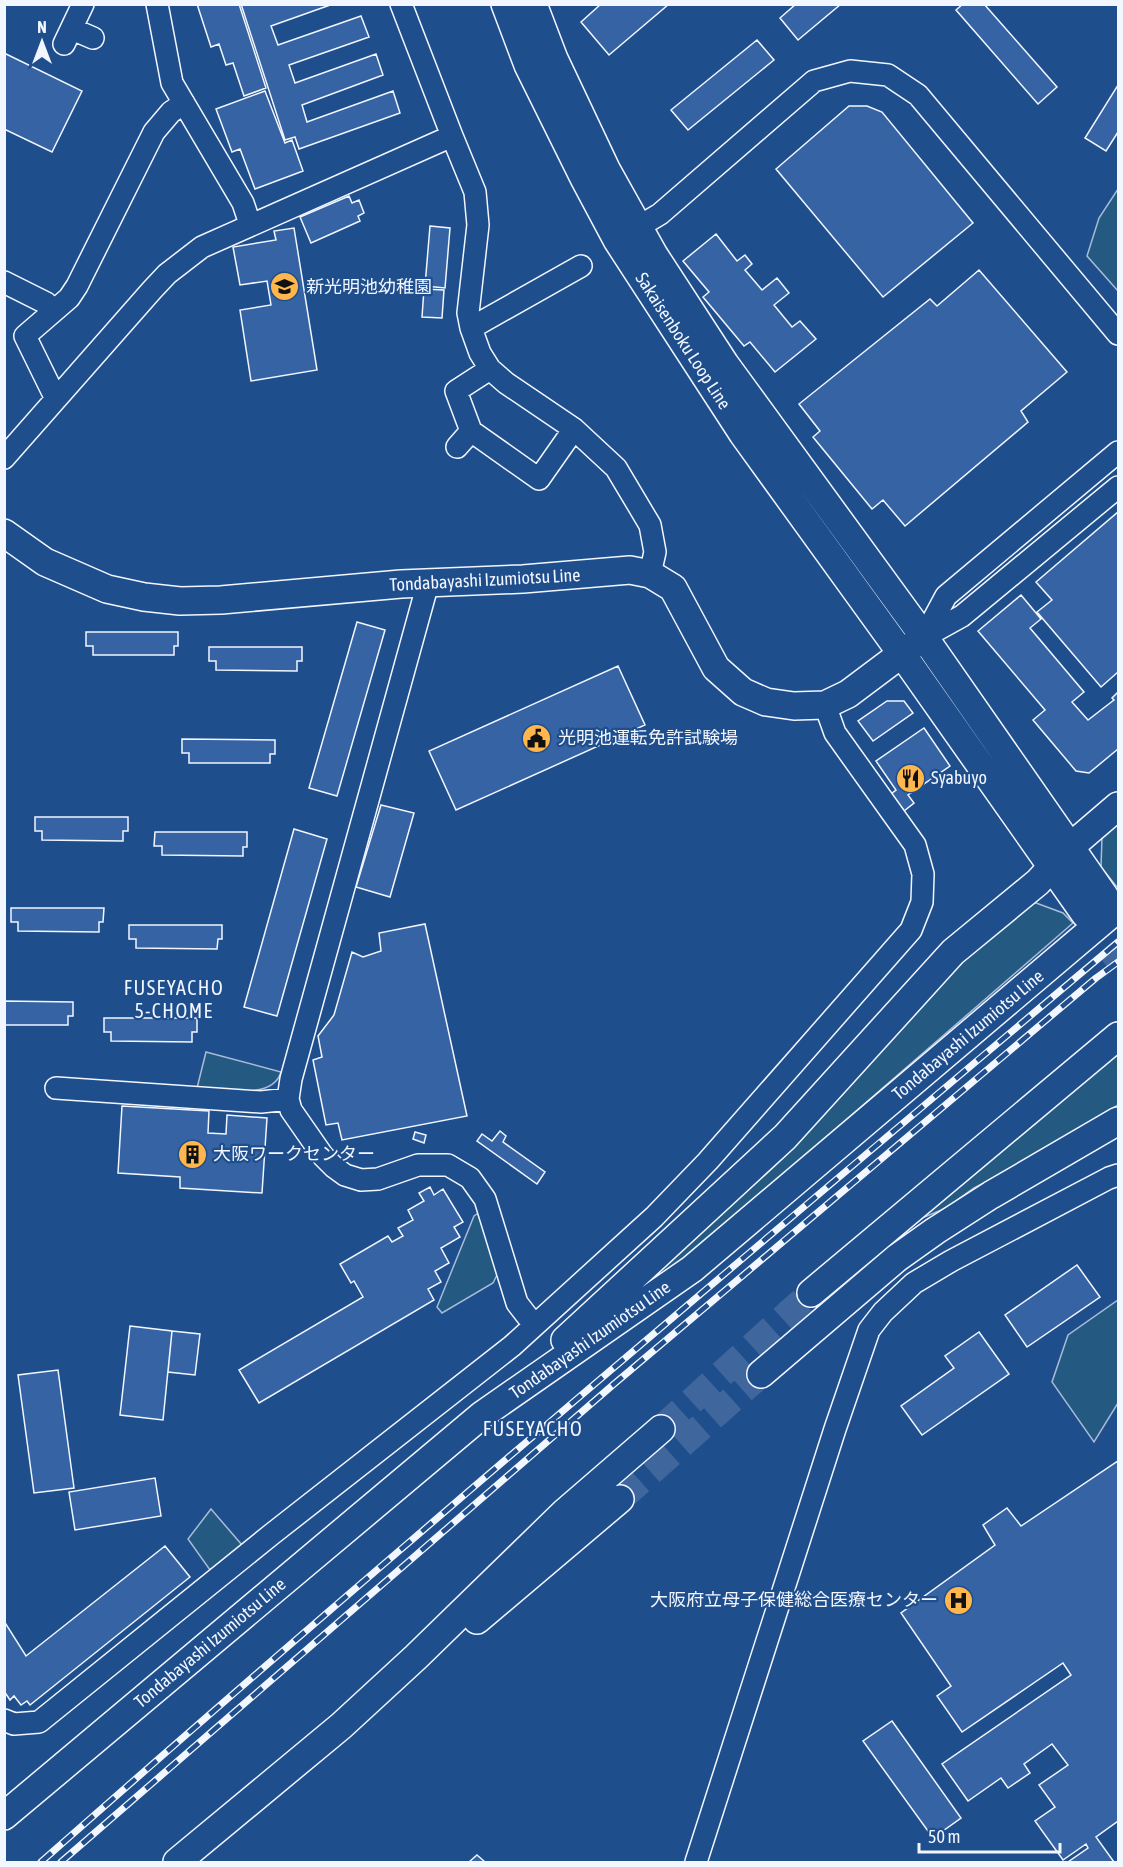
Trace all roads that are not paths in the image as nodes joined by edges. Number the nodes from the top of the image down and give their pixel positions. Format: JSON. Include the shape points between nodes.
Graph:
{"nodes":[{"id":1,"x":83,"y":4,"type":"edge"},
{"id":2,"x":157,"y":4,"type":"edge"},
{"id":3,"x":401,"y":4,"type":"edge"},
{"id":4,"x":505,"y":4,"type":"edge"},
{"id":5,"x":533,"y":4,"type":"edge"},
{"id":6,"x":93,"y":38,"type":"dead end"},
{"id":7,"x":184,"y":103,"type":"junction"},
{"id":8,"x":452,"y":136,"type":"junction"},
{"id":9,"x":250,"y":224,"type":"junction"},
{"id":10,"x":627,"y":234,"type":"junction"},
{"id":11,"x":581,"y":266,"type":"dead end"},
{"id":12,"x":4,"y":282,"type":"edge"},
{"id":13,"x":54,"y":311,"type":"junction"},
{"id":14,"x":471,"y":328,"type":"junction"},
{"id":15,"x":1119,"y":334,"type":"edge"},
{"id":16,"x":490,"y":369,"type":"junction"},
{"id":17,"x":56,"y":399,"type":"junction"},
{"id":18,"x":574,"y":429,"type":"junction"},
{"id":19,"x":471,"y":431,"type":"junction"},
{"id":20,"x":457,"y":447,"type":"dead end"},
{"id":21,"x":1119,"y":452,"type":"edge"},
{"id":22,"x":4,"y":458,"type":"edge"},
{"id":23,"x":1119,"y":487,"type":"edge"},
{"id":24,"x":4,"y":533,"type":"edge"},
{"id":25,"x":650,"y":574,"type":"junction"},
{"id":26,"x":428,"y":583,"type":"junction"},
{"id":27,"x":924,"y":637,"type":"junction"},
{"id":28,"x":902,"y":654,"type":"junction"},
{"id":29,"x":825,"y":705,"type":"junction"},
{"id":30,"x":1119,"y":806,"type":"edge"},
{"id":31,"x":1069,"y":848,"type":"junction"},
{"id":32,"x":1052,"y":868,"type":"junction"},
{"id":33,"x":1103,"y":906,"type":"edge"},
{"id":34,"x":1119,"y":1036,"type":"edge"},
{"id":35,"x":56,"y":1088,"type":"dead end"},
{"id":36,"x":288,"y":1099,"type":"junction"},
{"id":37,"x":1119,"y":1121,"type":"edge"},
{"id":38,"x":1119,"y":1175,"type":"edge"},
{"id":39,"x":810,"y":1293,"type":"tunnel mouth"},
{"id":40,"x":534,"y":1325,"type":"junction"},
{"id":41,"x":761,"y":1374,"type":"tunnel mouth"},
{"id":42,"x":482,"y":1415,"type":"junction"},
{"id":43,"x":661,"y":1429,"type":"tunnel mouth"},
{"id":44,"x":620,"y":1499,"type":"tunnel mouth"},
{"id":45,"x":4,"y":1720,"type":"edge"},
{"id":46,"x":341,"y":1726,"type":"junction"},
{"id":47,"x":4,"y":1816,"type":"edge"},
{"id":48,"x":177,"y":1863,"type":"edge"},
{"id":49,"x":696,"y":1863,"type":"edge"}],
"edges":[{"from":1,"to":6,"type":"street","via":[[68,36]]},
{"from":2,"to":7,"type":"street","via":[[172,83]]},
{"from":3,"to":8,"type":"street"},
{"from":4,"to":10,"type":"main road","name":"Sakaisenboku Loop Line","via":[[528,65],[585,180]]},
{"from":5,"to":10,"type":"main road","name":"Sakaisenboku Loop Line","via":[[554,59],[606,169]]},
{"from":7,"to":9,"type":"street","via":[[243,203]]},
{"from":7,"to":13,"type":"street","via":[[154,132],[77,286]]},
{"from":8,"to":9,"type":"street"},
{"from":8,"to":14,"type":"street","via":[[475,192],[478,225],[468,314]]},
{"from":9,"to":17,"type":"street","via":[[202,247],[167,274]]},
{"from":10,"to":15,"type":"street","via":[[660,214],[814,81],[850,71],[888,75],[918,95]]},
{"from":10,"to":27,"type":"main road","name":"Sakaisenboku Loop Line"},
{"from":10,"to":28,"type":"main road","name":"Sakaisenboku Loop Line","via":[[742,434]]},
{"from":11,"to":14,"type":"street"},
{"from":12,"to":13,"type":"street"},
{"from":13,"to":17,"type":"street","via":[[25,336]]},
{"from":14,"to":16,"type":"street"},
{"from":16,"to":18,"type":"street"},
{"from":16,"to":19,"type":"street","via":[[456,391]]},
{"from":17,"to":22,"type":"street"},
{"from":18,"to":19,"type":"street","via":[[538,479]]},
{"from":18,"to":25,"type":"street","via":[[616,468],[650,525],[656,552]]},
{"from":19,"to":20,"type":"street"},
{"from":21,"to":27,"type":"street","via":[[946,597]]},
{"from":23,"to":27,"type":"street","via":[[962,616]]},
{"from":24,"to":26,"type":"main road","name":"Tondabayashi Izumiotsu Line","via":[[45,562],[107,589],[144,597],[207,601]]},
{"from":25,"to":26,"type":"main road","name":"Tondabayashi Izumiotsu Line","via":[[630,570]]},
{"from":25,"to":29,"type":"main road","name":"Tondabayashi Izumiotsu Line","via":[[673,588],[716,669],[743,692],[766,702]]},
{"from":26,"to":36,"type":"street"},
{"from":27,"to":28,"type":"main road","name":"Tondabayashi Izumiotsu Line"},
{"from":27,"to":31,"type":"main road"},
{"from":28,"to":29,"type":"main road","name":"Tondabayashi Izumiotsu Line","via":[[848,694]]},
{"from":28,"to":32,"type":"main road"},
{"from":29,"to":40,"type":"street","via":[[835,733],[915,845],[923,874],[922,902],[911,930],[693,1177]]},
{"from":30,"to":31,"type":"main road"},
{"from":31,"to":32,"type":"main road"},
{"from":31,"to":33,"type":"main road"},
{"from":32,"to":33,"type":"main road"},
{"from":32,"to":42,"type":"main road","via":[[953,952],[785,1137]]},
{"from":33,"to":42,"type":"main road","name":"Tondabayashi Izumiotsu Line","via":[[692,1269]]},
{"from":34,"to":39,"type":"main road"},
{"from":35,"to":36,"type":"street","via":[[261,1101]]},
{"from":36,"to":40,"type":"street","via":[[291,1110],[323,1156],[345,1175],[361,1180],[378,1179],[418,1165],[448,1165],[470,1178],[485,1200],[517,1303]]},
{"from":37,"to":41,"type":"main road","via":[[935,1231],[897,1258]]},
{"from":38,"to":49,"type":"street","via":[[914,1283],[869,1330]]},
{"from":40,"to":45,"type":"street","via":[[39,1722],[15,1724]]},
{"from":42,"to":47,"type":"main road","name":"Tondabayashi Izumiotsu Line"},
{"from":43,"to":46,"type":"main road","via":[[566,1512]]},
{"from":44,"to":46,"type":"main road","via":[[495,1605]]},
{"from":46,"to":48,"type":"main road"}]}
